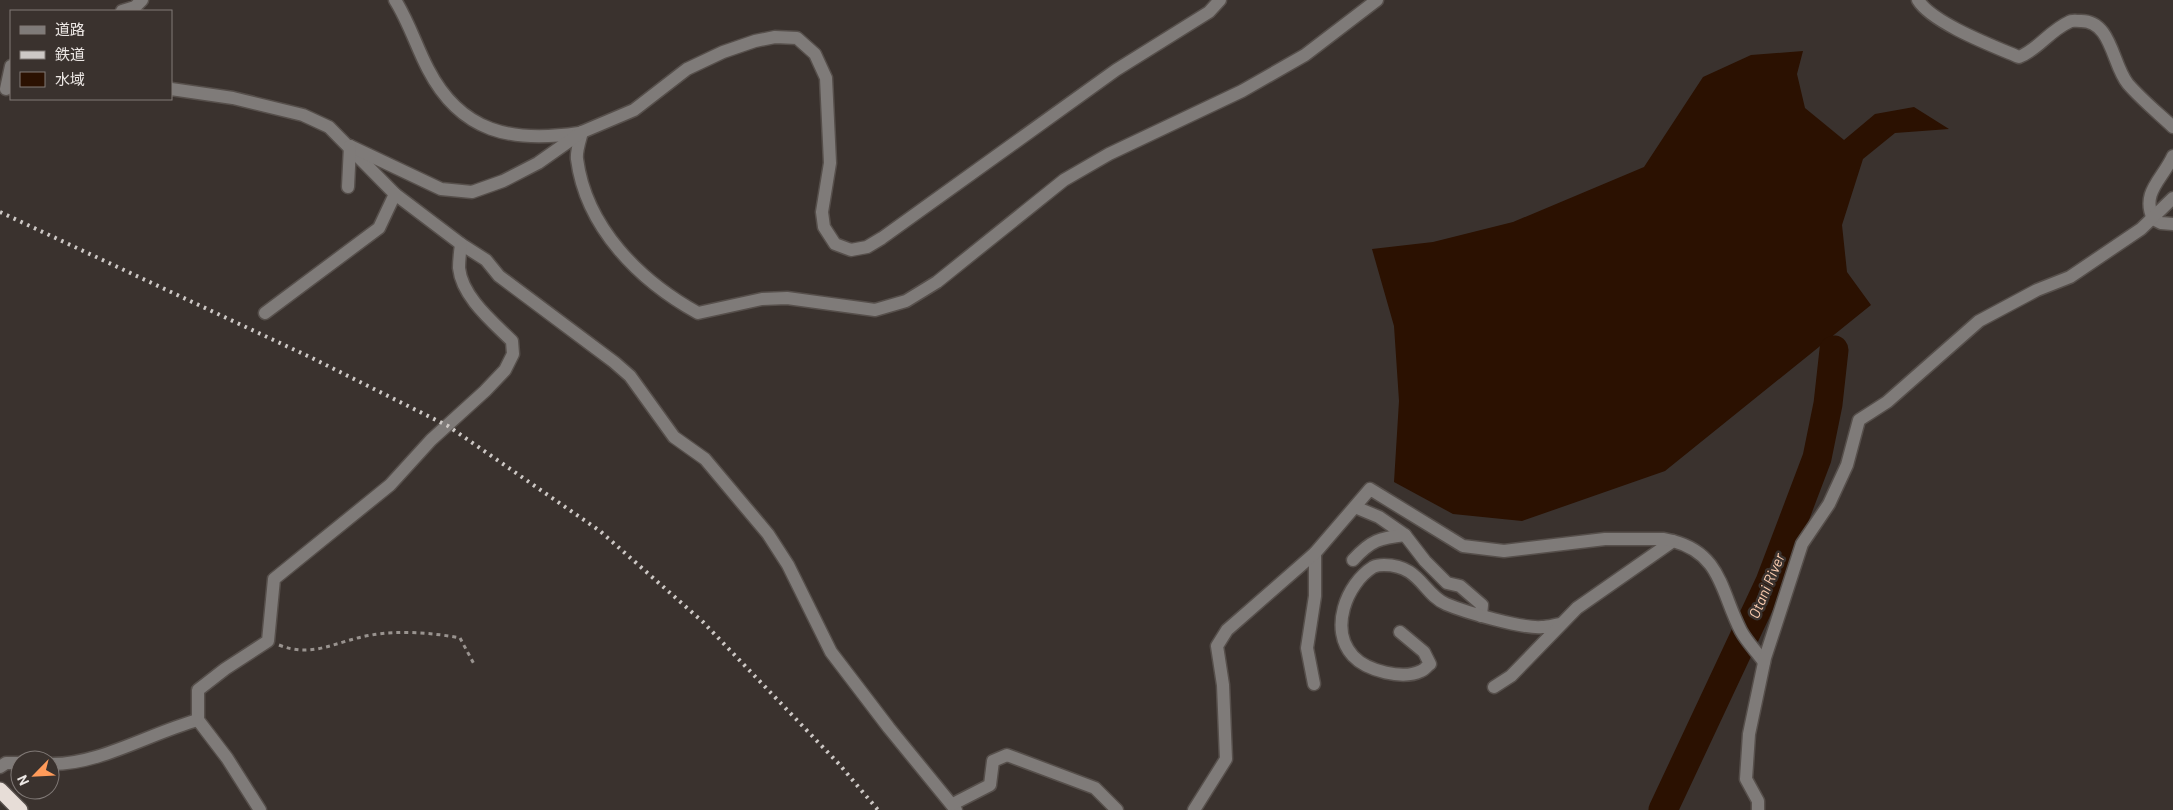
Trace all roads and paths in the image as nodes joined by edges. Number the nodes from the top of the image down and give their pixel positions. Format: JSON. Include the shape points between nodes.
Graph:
{"nodes":[{"id":1,"x":142,"y":0,"type":"edge"},
{"id":2,"x":395,"y":0,"type":"edge"},
{"id":3,"x":1220,"y":0,"type":"edge"},
{"id":4,"x":1377,"y":0,"type":"edge"},
{"id":5,"x":1918,"y":0,"type":"edge"},
{"id":6,"x":125,"y":10,"type":"edge"},
{"id":7,"x":10,"y":71,"type":"edge"},
{"id":8,"x":6,"y":89,"type":"edge"},
{"id":9,"x":172,"y":89,"type":"edge"},
{"id":10,"x":2173,"y":127,"type":"edge"},
{"id":11,"x":582,"y":132,"type":"junction"},
{"id":12,"x":350,"y":146,"type":"junction"},
{"id":13,"x":2173,"y":156,"type":"edge"},
{"id":14,"x":348,"y":187,"type":"dead end"},
{"id":15,"x":394,"y":194,"type":"junction"},
{"id":16,"x":2173,"y":198,"type":"edge"},
{"id":17,"x":2152,"y":219,"type":"junction"},
{"id":18,"x":2173,"y":224,"type":"edge"},
{"id":19,"x":461,"y":244,"type":"junction"},
{"id":20,"x":265,"y":313,"type":"dead end"},
{"id":21,"x":1355,"y":506,"type":"junction"},
{"id":22,"x":1405,"y":535,"type":"junction"},
{"id":23,"x":1674,"y":541,"type":"junction"},
{"id":24,"x":1315,"y":553,"type":"junction"},
{"id":25,"x":1353,"y":560,"type":"dead end"},
{"id":26,"x":1481,"y":616,"type":"junction"},
{"id":27,"x":1561,"y":624,"type":"junction"},
{"id":28,"x":1400,"y":632,"type":"dead end"},
{"id":29,"x":268,"y":641,"type":"junction"},
{"id":30,"x":1764,"y":662,"type":"junction"},
{"id":31,"x":474,"y":664,"type":"dead end"},
{"id":32,"x":1314,"y":684,"type":"dead end"},
{"id":33,"x":1494,"y":686,"type":"dead end"},
{"id":34,"x":198,"y":720,"type":"junction"},
{"id":35,"x":60,"y":764,"type":"edge"},
{"id":36,"x":0,"y":790,"type":"edge"},
{"id":37,"x":955,"y":807,"type":"edge"},
{"id":38,"x":20,"y":810,"type":"edge"},
{"id":39,"x":260,"y":810,"type":"edge"},
{"id":40,"x":1117,"y":810,"type":"edge"},
{"id":41,"x":1194,"y":810,"type":"edge"},
{"id":42,"x":1758,"y":810,"type":"edge"}],
"edges":[{"from":1,"to":6,"type":"street"},
{"from":2,"to":11,"type":"street","via":[[441,93],[460,113],[486,129],[510,134]]},
{"from":3,"to":11,"type":"street","via":[[1209,12],[1116,70],[866,247],[851,250],[835,244],[824,227],[822,212],[830,163],[826,78],[814,54],[797,38],[755,41],[723,52],[687,69],[634,110]]},
{"from":4,"to":11,"type":"street","via":[[1305,55],[1242,91],[1109,154],[1064,180],[938,282],[906,301],[875,310],[779,298],[741,302],[698,313],[670,297],[630,262],[604,232],[588,197],[577,157]]},
{"from":5,"to":10,"type":"street","via":[[1924,9],[1940,19],[2019,57],[2032,52],[2070,21],[2085,20],[2096,25],[2105,33],[2127,82]]},
{"from":7,"to":8,"type":"street"},
{"from":9,"to":12,"type":"street","via":[[233,98],[303,116],[329,127]]},
{"from":11,"to":12,"type":"street","via":[[538,163],[504,181],[472,192],[442,189]]},
{"from":12,"to":14,"type":"street"},
{"from":12,"to":15,"type":"street"},
{"from":13,"to":17,"type":"street","via":[[2152,191],[2147,206]]},
{"from":15,"to":19,"type":"street"},
{"from":15,"to":20,"type":"street","via":[[379,228]]},
{"from":16,"to":17,"type":"street"},
{"from":17,"to":18,"type":"street"},
{"from":17,"to":30,"type":"street","via":[[2070,278],[2037,290],[1979,321],[1887,402],[1858,420],[1847,464],[1833,496],[1802,544]]},
{"from":19,"to":29,"type":"street","via":[[459,270],[468,292],[512,341],[513,354],[505,370],[431,440],[390,485],[274,579]]},
{"from":19,"to":37,"type":"street","via":[[486,260],[499,276],[630,376],[674,437],[705,459],[744,503],[788,565],[831,652]]},
{"from":21,"to":22,"type":"street","via":[[1379,517]]},
{"from":21,"to":23,"type":"street","via":[[1370,489],[1463,546],[1504,551],[1605,540],[1664,538]]},
{"from":21,"to":24,"type":"street"},
{"from":22,"to":25,"type":"street","via":[[1380,538]]},
{"from":22,"to":26,"type":"street","via":[[1447,583],[1460,586],[1474,596],[1482,605]]},
{"from":23,"to":27,"type":"street","via":[[1577,608]]},
{"from":23,"to":30,"type":"street","via":[[1696,549],[1712,564],[1742,633]]},
{"from":24,"to":32,"type":"street","via":[[1315,596],[1307,648]]},
{"from":24,"to":41,"type":"street","via":[[1226,630],[1217,646],[1223,685],[1226,759]]},
{"from":26,"to":27,"type":"street","via":[[1540,628]]},
{"from":26,"to":28,"type":"street","via":[[1444,604],[1416,576],[1401,568],[1375,565],[1348,594],[1341,626],[1345,640],[1352,656],[1365,665],[1397,673],[1421,671],[1430,664],[1424,652]]},
{"from":27,"to":33,"type":"street","via":[[1511,676]]},
{"from":29,"to":31,"type":"path","via":[[288,649],[310,652],[373,634],[440,634],[460,638]]},
{"from":29,"to":34,"type":"street","via":[[198,690]]},
{"from":30,"to":42,"type":"street","via":[[1749,734],[1746,779],[1758,801]]},
{"from":34,"to":35,"type":"street","via":[[70,764]]},
{"from":34,"to":39,"type":"street"},
{"from":36,"to":38,"type":"highway"},
{"from":37,"to":40,"type":"street","via":[[990,785],[993,760],[1007,754],[1095,788]]}]}
